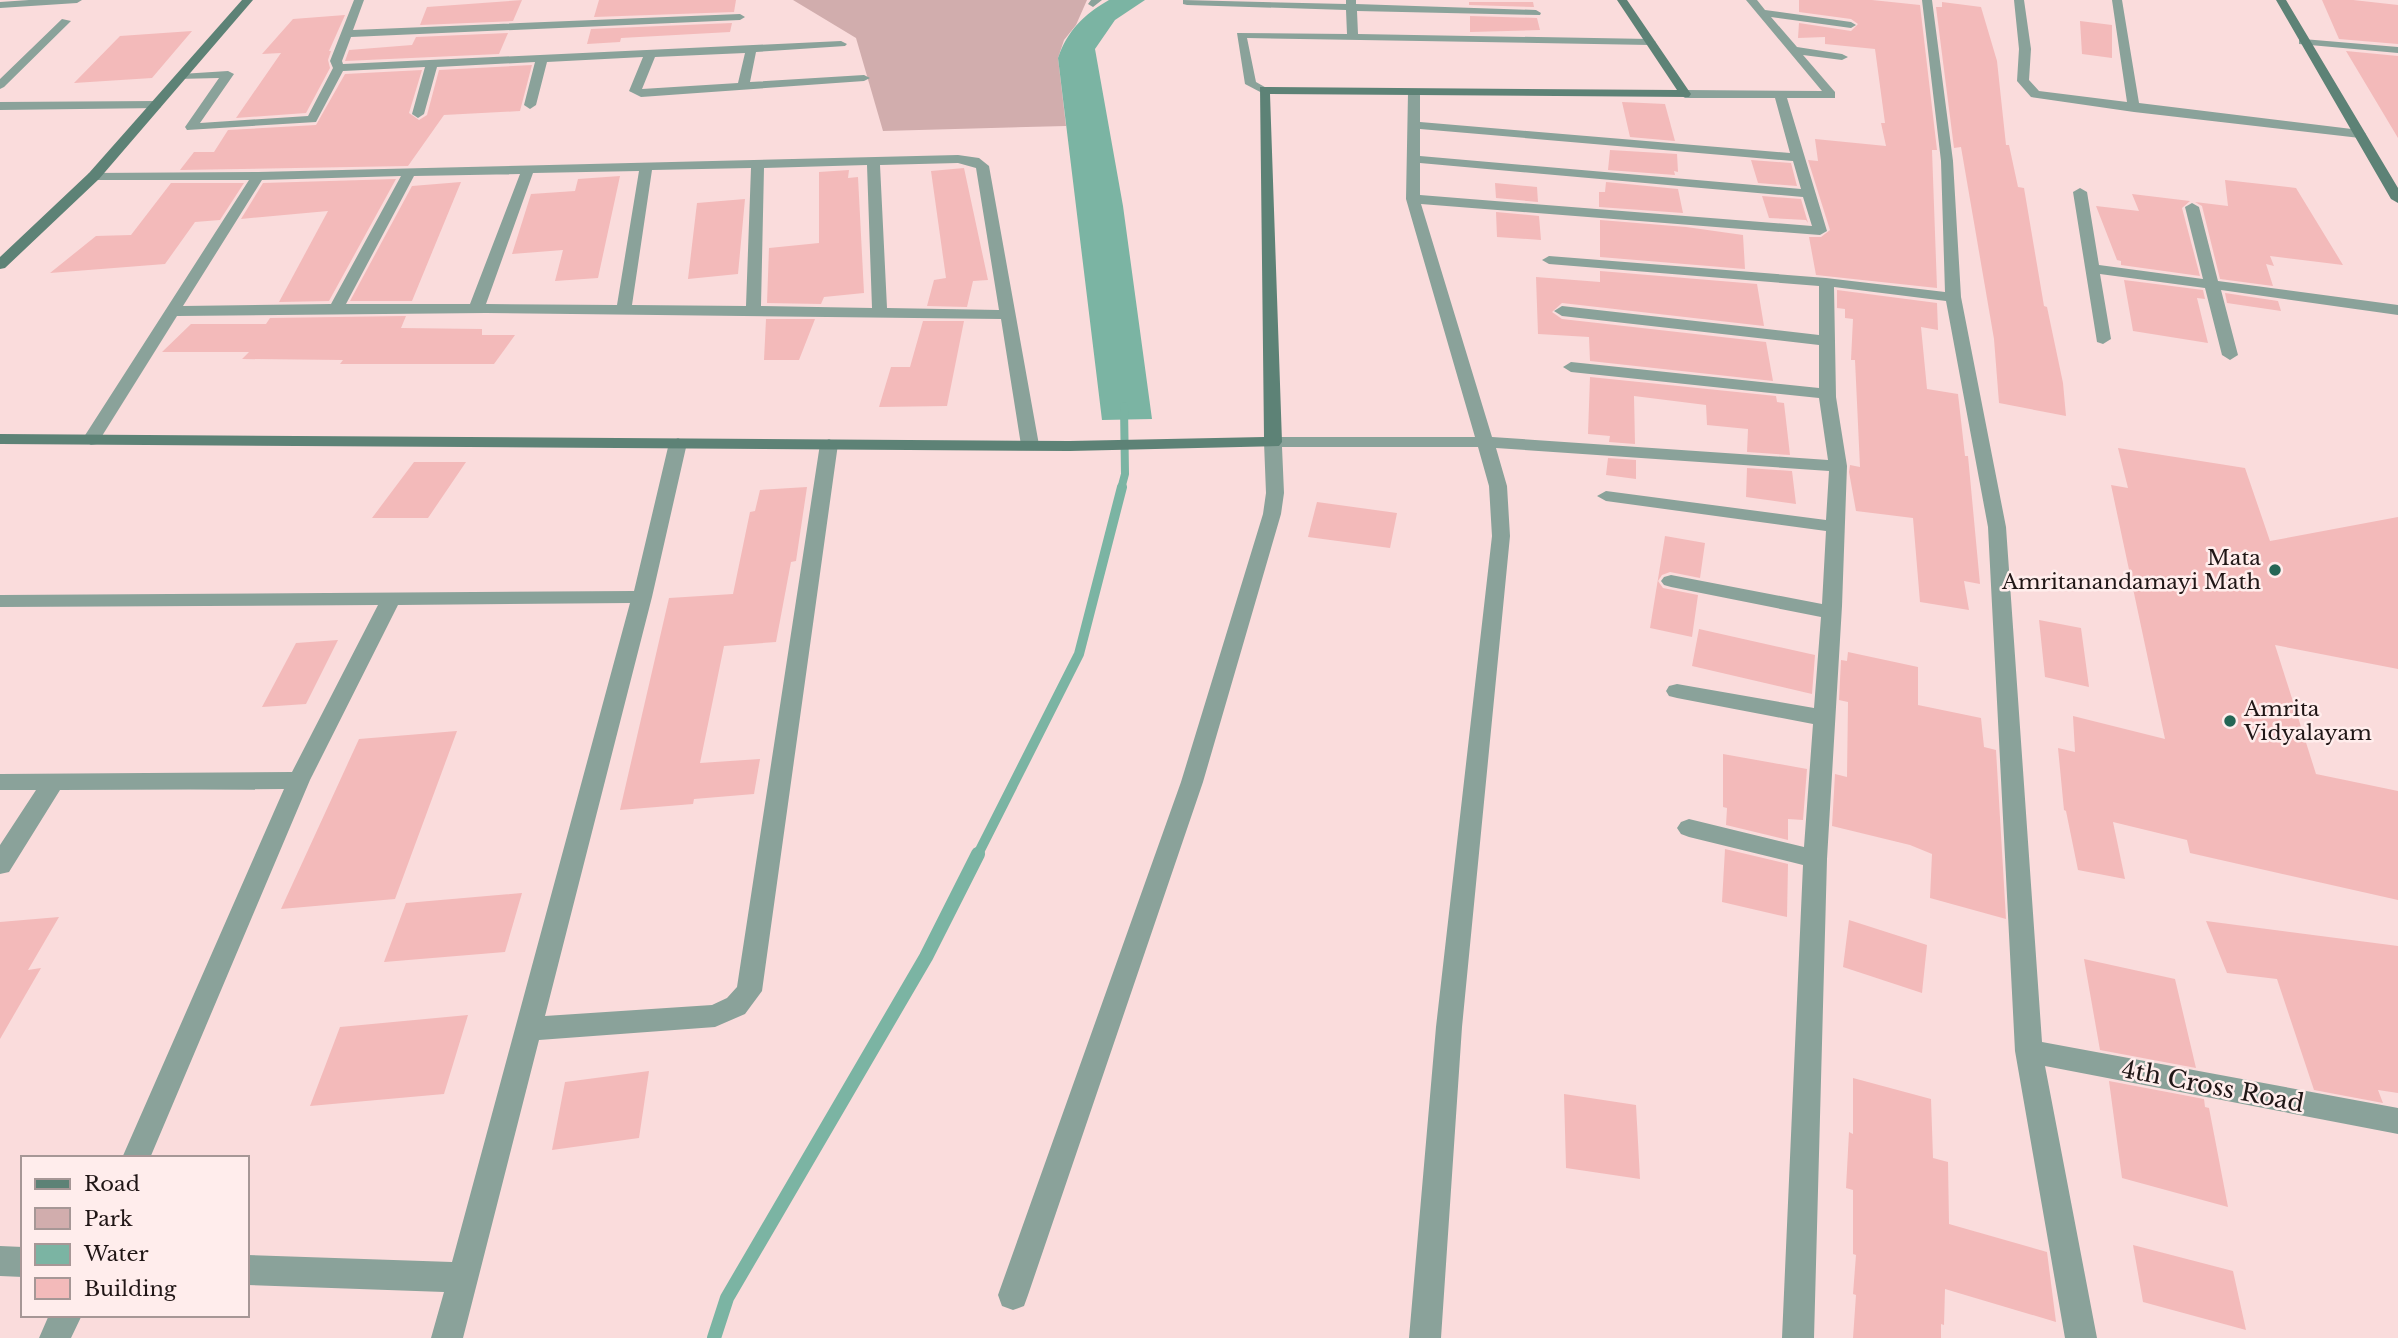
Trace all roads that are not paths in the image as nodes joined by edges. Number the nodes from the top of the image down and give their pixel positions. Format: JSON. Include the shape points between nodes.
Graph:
{"nodes":[{"id":1,"x":77,"y":0,"type":"edge"},
{"id":2,"x":248,"y":0,"type":"edge"},
{"id":3,"x":359,"y":0,"type":"edge"},
{"id":4,"x":364,"y":0,"type":"edge"},
{"id":5,"x":1622,"y":0,"type":"edge"},
{"id":6,"x":1751,"y":0,"type":"edge"},
{"id":7,"x":1927,"y":0,"type":"edge"},
{"id":8,"x":2019,"y":0,"type":"edge"},
{"id":9,"x":2117,"y":0,"type":"edge"},
{"id":10,"x":2281,"y":0,"type":"edge"},
{"id":11,"x":39,"y":1,"type":"edge"},
{"id":12,"x":1187,"y":2,"type":"edge"},
{"id":13,"x":0,"y":5,"type":"edge"},
{"id":14,"x":1351,"y":5,"type":"edge"},
{"id":15,"x":1536,"y":13,"type":"dead end"},
{"id":16,"x":1763,"y":13,"type":"junction"},
{"id":17,"x":740,"y":18,"type":"dead end"},
{"id":18,"x":66,"y":21,"type":"dead end"},
{"id":19,"x":1851,"y":25,"type":"dead end"},
{"id":20,"x":346,"y":34,"type":"junction"},
{"id":21,"x":1359,"y":38,"type":"junction"},
{"id":22,"x":1650,"y":42,"type":"junction"},
{"id":23,"x":2304,"y":42,"type":"junction"},
{"id":24,"x":841,"y":44,"type":"dead end"},
{"id":25,"x":751,"y":50,"type":"junction"},
{"id":26,"x":1792,"y":50,"type":"junction"},
{"id":27,"x":2398,"y":50,"type":"edge"},
{"id":28,"x":650,"y":55,"type":"junction"},
{"id":29,"x":1842,"y":57,"type":"dead end"},
{"id":30,"x":542,"y":58,"type":"junction"},
{"id":31,"x":432,"y":63,"type":"junction"},
{"id":32,"x":339,"y":68,"type":"junction"},
{"id":33,"x":181,"y":77,"type":"junction"},
{"id":34,"x":864,"y":78,"type":"dead end"},
{"id":35,"x":0,"y":85,"type":"edge"},
{"id":36,"x":743,"y":86,"type":"junction"},
{"id":37,"x":1264,"y":90,"type":"junction"},
{"id":38,"x":1414,"y":93,"type":"junction"},
{"id":39,"x":1685,"y":94,"type":"junction"},
{"id":40,"x":1780,"y":96,"type":"junction"},
{"id":41,"x":156,"y":105,"type":"junction"},
{"id":42,"x":530,"y":105,"type":"dead end"},
{"id":43,"x":0,"y":106,"type":"edge"},
{"id":44,"x":2134,"y":108,"type":"junction"},
{"id":45,"x":418,"y":114,"type":"dead end"},
{"id":46,"x":1414,"y":125,"type":"junction"},
{"id":47,"x":2360,"y":134,"type":"junction"},
{"id":48,"x":1797,"y":157,"type":"junction"},
{"id":49,"x":1414,"y":159,"type":"junction"},
{"id":50,"x":873,"y":162,"type":"junction"},
{"id":51,"x":758,"y":164,"type":"junction"},
{"id":52,"x":646,"y":165,"type":"junction"},
{"id":53,"x":528,"y":170,"type":"junction"},
{"id":54,"x":409,"y":173,"type":"junction"},
{"id":55,"x":94,"y":176,"type":"junction"},
{"id":56,"x":258,"y":176,"type":"junction"},
{"id":57,"x":2080,"y":192,"type":"dead end"},
{"id":58,"x":1811,"y":194,"type":"junction"},
{"id":59,"x":1413,"y":199,"type":"junction"},
{"id":60,"x":2398,"y":199,"type":"edge"},
{"id":61,"x":2192,"y":207,"type":"dead end"},
{"id":62,"x":1549,"y":260,"type":"dead end"},
{"id":63,"x":0,"y":265,"type":"edge"},
{"id":64,"x":2092,"y":268,"type":"junction"},
{"id":65,"x":1826,"y":282,"type":"junction"},
{"id":66,"x":2213,"y":285,"type":"junction"},
{"id":67,"x":1953,"y":297,"type":"junction"},
{"id":68,"x":337,"y":307,"type":"junction"},
{"id":69,"x":624,"y":308,"type":"junction"},
{"id":70,"x":476,"y":309,"type":"junction"},
{"id":71,"x":753,"y":310,"type":"junction"},
{"id":72,"x":2398,"y":310,"type":"edge"},
{"id":73,"x":172,"y":311,"type":"junction"},
{"id":74,"x":1562,"y":311,"type":"dead end"},
{"id":75,"x":880,"y":313,"type":"junction"},
{"id":76,"x":1008,"y":315,"type":"junction"},
{"id":77,"x":2104,"y":339,"type":"dead end"},
{"id":78,"x":1828,"y":341,"type":"junction"},
{"id":79,"x":2230,"y":355,"type":"dead end"},
{"id":80,"x":1571,"y":367,"type":"dead end"},
{"id":81,"x":1827,"y":394,"type":"junction"},
{"id":82,"x":0,"y":439,"type":"edge"},
{"id":83,"x":91,"y":440,"type":"junction"},
{"id":84,"x":1273,"y":442,"type":"junction"},
{"id":85,"x":1484,"y":442,"type":"junction"},
{"id":86,"x":678,"y":443,"type":"junction"},
{"id":87,"x":830,"y":444,"type":"junction"},
{"id":88,"x":1030,"y":445,"type":"junction"},
{"id":89,"x":1838,"y":466,"type":"junction"},
{"id":90,"x":1606,"y":496,"type":"dead end"},
{"id":91,"x":1835,"y":527,"type":"junction"},
{"id":92,"x":1671,"y":581,"type":"dead end"},
{"id":93,"x":642,"y":597,"type":"junction"},
{"id":94,"x":392,"y":598,"type":"junction"},
{"id":95,"x":0,"y":601,"type":"edge"},
{"id":96,"x":1831,"y":612,"type":"junction"},
{"id":97,"x":1677,"y":691,"type":"dead end"},
{"id":98,"x":1825,"y":718,"type":"junction"},
{"id":99,"x":299,"y":780,"type":"junction"},
{"id":100,"x":0,"y":782,"type":"edge"},
{"id":101,"x":53,"y":782,"type":"junction"},
{"id":102,"x":1689,"y":828,"type":"dead end"},
{"id":103,"x":1815,"y":859,"type":"junction"},
{"id":104,"x":0,"y":865,"type":"edge"},
{"id":105,"x":528,"y":1029,"type":"junction"},
{"id":106,"x":2029,"y":1051,"type":"junction"},
{"id":107,"x":2398,"y":1121,"type":"edge"},
{"id":108,"x":137,"y":1156,"type":"edge"},
{"id":109,"x":0,"y":1261,"type":"edge"},
{"id":110,"x":21,"y":1262,"type":"edge"},
{"id":111,"x":248,"y":1270,"type":"edge"},
{"id":112,"x":463,"y":1278,"type":"junction"},
{"id":113,"x":1013,"y":1295,"type":"dead end"},
{"id":114,"x":65,"y":1317,"type":"edge"},
{"id":115,"x":55,"y":1338,"type":"edge"},
{"id":116,"x":447,"y":1338,"type":"edge"},
{"id":117,"x":1425,"y":1338,"type":"edge"},
{"id":118,"x":1798,"y":1338,"type":"edge"},
{"id":119,"x":2081,"y":1338,"type":"edge"}],
"edges":[{"from":1,"to":11,"type":"street"},
{"from":2,"to":33,"type":"street"},
{"from":3,"to":4,"type":"street"},
{"from":3,"to":20,"type":"street"},
{"from":5,"to":22,"type":"street"},
{"from":6,"to":16,"type":"street"},
{"from":7,"to":67,"type":"street","via":[[1948,161]]},
{"from":8,"to":44,"type":"street","via":[[2025,49],[2023,81],[2035,94]]},
{"from":9,"to":44,"type":"street"},
{"from":10,"to":23,"type":"street"},
{"from":11,"to":13,"type":"street"},
{"from":12,"to":14,"type":"street"},
{"from":14,"to":15,"type":"street"},
{"from":14,"to":21,"type":"street","via":[[1353,36]]},
{"from":16,"to":19,"type":"street"},
{"from":16,"to":26,"type":"street"},
{"from":17,"to":20,"type":"street"},
{"from":18,"to":35,"type":"street"},
{"from":20,"to":32,"type":"street","via":[[336,61]]},
{"from":21,"to":22,"type":"street"},
{"from":21,"to":37,"type":"street","via":[[1241,35],[1251,84]]},
{"from":22,"to":39,"type":"street"},
{"from":23,"to":27,"type":"street"},
{"from":23,"to":47,"type":"street"},
{"from":24,"to":25,"type":"street"},
{"from":25,"to":28,"type":"street"},
{"from":25,"to":36,"type":"street"},
{"from":26,"to":29,"type":"street"},
{"from":26,"to":40,"type":"street","via":[[1831,95]]},
{"from":28,"to":30,"type":"street"},
{"from":28,"to":36,"type":"street","via":[[635,91]]},
{"from":30,"to":31,"type":"street"},
{"from":30,"to":42,"type":"street"},
{"from":31,"to":32,"type":"street"},
{"from":31,"to":45,"type":"street"},
{"from":32,"to":33,"type":"street","via":[[312,119],[191,127],[228,74]]},
{"from":33,"to":41,"type":"street"},
{"from":34,"to":36,"type":"street"},
{"from":37,"to":38,"type":"street"},
{"from":37,"to":84,"type":"street"},
{"from":38,"to":39,"type":"street"},
{"from":38,"to":46,"type":"street"},
{"from":39,"to":40,"type":"street"},
{"from":40,"to":48,"type":"street"},
{"from":41,"to":43,"type":"street"},
{"from":41,"to":55,"type":"street"},
{"from":44,"to":47,"type":"street"},
{"from":46,"to":48,"type":"street"},
{"from":46,"to":49,"type":"street"},
{"from":47,"to":60,"type":"street"},
{"from":48,"to":58,"type":"street"},
{"from":49,"to":58,"type":"street"},
{"from":49,"to":59,"type":"street"},
{"from":50,"to":51,"type":"street"},
{"from":50,"to":75,"type":"street"},
{"from":50,"to":76,"type":"street","via":[[958,159],[982,166]]},
{"from":51,"to":52,"type":"street"},
{"from":51,"to":71,"type":"street"},
{"from":52,"to":53,"type":"street"},
{"from":52,"to":69,"type":"street"},
{"from":53,"to":54,"type":"street"},
{"from":53,"to":70,"type":"street"},
{"from":54,"to":56,"type":"street"},
{"from":54,"to":68,"type":"street"},
{"from":55,"to":56,"type":"street"},
{"from":55,"to":63,"type":"street"},
{"from":56,"to":73,"type":"street"},
{"from":57,"to":64,"type":"street"},
{"from":58,"to":59,"type":"street","via":[[1820,231]]},
{"from":59,"to":85,"type":"street"},
{"from":61,"to":66,"type":"street"},
{"from":62,"to":65,"type":"street"},
{"from":64,"to":66,"type":"street"},
{"from":64,"to":77,"type":"street"},
{"from":65,"to":67,"type":"street"},
{"from":65,"to":78,"type":"street"},
{"from":66,"to":72,"type":"street"},
{"from":66,"to":79,"type":"street"},
{"from":67,"to":106,"type":"street","via":[[1997,527]]},
{"from":68,"to":70,"type":"street"},
{"from":68,"to":73,"type":"street"},
{"from":69,"to":70,"type":"street"},
{"from":69,"to":71,"type":"street"},
{"from":71,"to":75,"type":"street"},
{"from":73,"to":83,"type":"street"},
{"from":74,"to":78,"type":"street"},
{"from":75,"to":76,"type":"street"},
{"from":76,"to":88,"type":"street"},
{"from":78,"to":81,"type":"street"},
{"from":80,"to":81,"type":"street"},
{"from":81,"to":89,"type":"street"},
{"from":82,"to":83,"type":"street"},
{"from":83,"to":86,"type":"street"},
{"from":84,"to":85,"type":"street"},
{"from":84,"to":88,"type":"street"},
{"from":84,"to":113,"type":"street","via":[[1272,514],[1192,782]]},
{"from":85,"to":89,"type":"street"},
{"from":85,"to":117,"type":"street","via":[[1498,486],[1501,536],[1449,1027]]},
{"from":86,"to":87,"type":"street"},
{"from":86,"to":93,"type":"street"},
{"from":87,"to":88,"type":"street"},
{"from":87,"to":105,"type":"street","via":[[749,991],[736,1006],[715,1016]]},
{"from":89,"to":91,"type":"street"},
{"from":90,"to":91,"type":"street"},
{"from":91,"to":96,"type":"street"},
{"from":92,"to":96,"type":"street"},
{"from":93,"to":94,"type":"street"},
{"from":93,"to":105,"type":"street"},
{"from":94,"to":95,"type":"street"},
{"from":94,"to":99,"type":"street"},
{"from":96,"to":98,"type":"street"},
{"from":97,"to":98,"type":"street"},
{"from":98,"to":103,"type":"street"},
{"from":99,"to":101,"type":"street"},
{"from":99,"to":108,"type":"street"},
{"from":100,"to":101,"type":"street"},
{"from":101,"to":104,"type":"street"},
{"from":102,"to":103,"type":"street"},
{"from":103,"to":118,"type":"street"},
{"from":105,"to":112,"type":"street"},
{"from":106,"to":107,"type":"street","name":"4th Cross Road"},
{"from":106,"to":119,"type":"street"},
{"from":109,"to":110,"type":"street"},
{"from":111,"to":112,"type":"street"},
{"from":112,"to":116,"type":"street"},
{"from":114,"to":115,"type":"street"}]}
